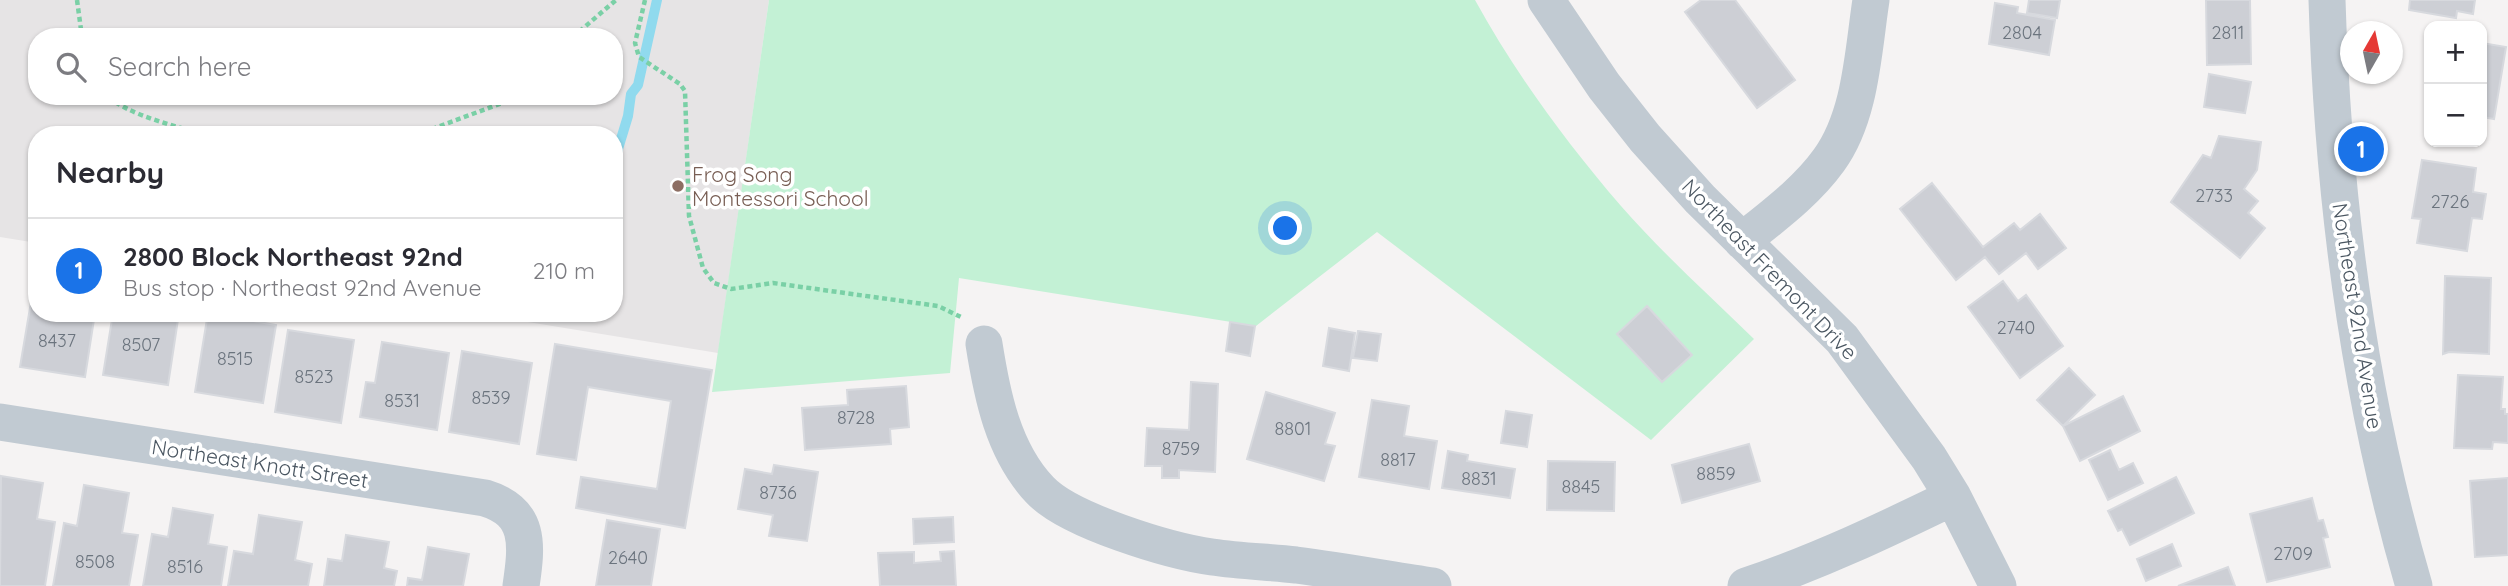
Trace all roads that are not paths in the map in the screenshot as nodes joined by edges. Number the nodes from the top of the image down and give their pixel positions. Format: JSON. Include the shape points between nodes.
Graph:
{"nodes":[{"id":1,"x":1545,"y":0,"type":"edge"},
{"id":2,"x":1871,"y":0,"type":"edge"},
{"id":3,"x":2327,"y":0,"type":"edge"},
{"id":4,"x":1742,"y":241,"type":"junction"},
{"id":5,"x":984,"y":344,"type":"road end"},
{"id":6,"x":0,"y":422,"type":"edge"},
{"id":7,"x":1953,"y":497,"type":"junction"},
{"id":8,"x":1207,"y":571,"type":"edge"},
{"id":9,"x":521,"y":586,"type":"edge"},
{"id":10,"x":1433,"y":586,"type":"edge"},
{"id":11,"x":1746,"y":586,"type":"edge"},
{"id":12,"x":1998,"y":586,"type":"edge"},
{"id":13,"x":2414,"y":586,"type":"edge"}],
"edges":[{"from":1,"to":4,"type":"street","name":"Northeast Fremont Drive","via":[[1645,138]]},
{"from":2,"to":4,"type":"street","via":[[1857,86],[1841,139],[1813,180]]},
{"from":3,"to":13,"type":"street","name":"Northeast 92nd Avenue","via":[[2338,182],[2351,297],[2374,426]]},
{"from":4,"to":7,"type":"street","name":"Northeast Fremont Drive","via":[[1842,339]]},
{"from":5,"to":8,"type":"street","via":[[1000,418],[1012,447],[1040,490],[1084,519],[1144,540]]},
{"from":6,"to":9,"type":"street","name":"Northeast Knott Street","via":[[501,503],[516,514],[523,534]]},
{"from":7,"to":11,"type":"street","via":[[1852,546]]},
{"from":7,"to":12,"type":"street","name":"Northeast Fremont Drive"},
{"from":8,"to":10,"type":"street","via":[[1296,565]]}]}
